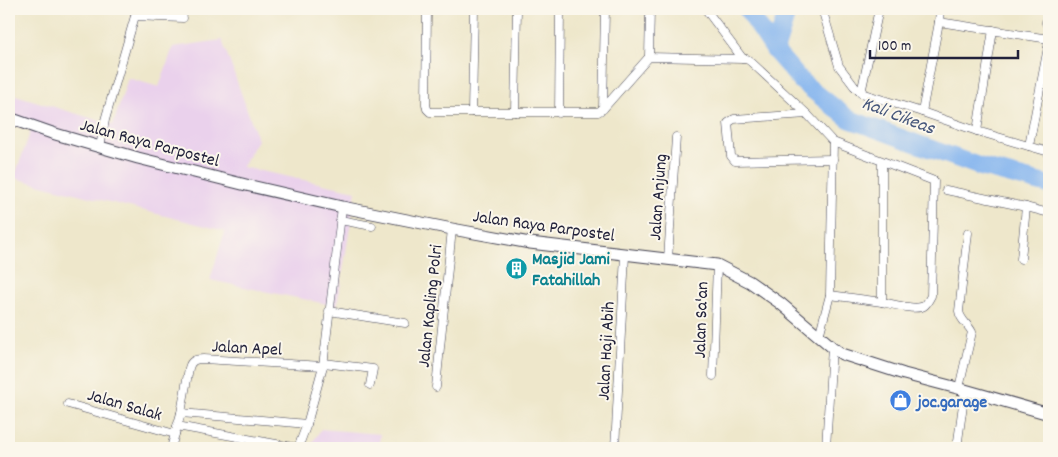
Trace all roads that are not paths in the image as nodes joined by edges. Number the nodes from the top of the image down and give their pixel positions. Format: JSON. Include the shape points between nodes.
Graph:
{"nodes":[{"id":1,"x":427,"y":9,"type":"edge"},
{"id":2,"x":474,"y":9,"type":"edge"},
{"id":3,"x":517,"y":9,"type":"edge"},
{"id":4,"x":560,"y":9,"type":"edge"},
{"id":5,"x":605,"y":9,"type":"edge"},
{"id":6,"x":650,"y":9,"type":"edge"},
{"id":7,"x":704,"y":9,"type":"edge"},
{"id":8,"x":823,"y":9,"type":"edge"},
{"id":9,"x":879,"y":9,"type":"edge"},
{"id":10,"x":940,"y":9,"type":"edge"},
{"id":11,"x":1048,"y":9,"type":"edge"},
{"id":12,"x":136,"y":12,"type":"edge"},
{"id":13,"x":183,"y":18,"type":"dead end"},
{"id":14,"x":939,"y":22,"type":"junction"},
{"id":15,"x":1046,"y":23,"type":"dead end"},
{"id":16,"x":993,"y":30,"type":"junction"},
{"id":17,"x":1049,"y":41,"type":"edge"},
{"id":18,"x":649,"y":57,"type":"junction"},
{"id":19,"x":743,"y":59,"type":"junction"},
{"id":20,"x":861,"y":93,"type":"junction"},
{"id":21,"x":603,"y":109,"type":"junction"},
{"id":22,"x":472,"y":112,"type":"junction"},
{"id":23,"x":515,"y":112,"type":"junction"},
{"id":24,"x":559,"y":112,"type":"junction"},
{"id":25,"x":922,"y":112,"type":"junction"},
{"id":26,"x":807,"y":114,"type":"junction"},
{"id":27,"x":9,"y":118,"type":"edge"},
{"id":28,"x":978,"y":131,"type":"junction"},
{"id":29,"x":676,"y":138,"type":"dead end"},
{"id":30,"x":833,"y":142,"type":"junction"},
{"id":31,"x":1029,"y":146,"type":"junction"},
{"id":32,"x":100,"y":147,"type":"junction"},
{"id":33,"x":1049,"y":152,"type":"edge"},
{"id":34,"x":833,"y":159,"type":"junction"},
{"id":35,"x":882,"y":162,"type":"junction"},
{"id":36,"x":946,"y":190,"type":"dead end"},
{"id":37,"x":1026,"y":206,"type":"junction"},
{"id":38,"x":342,"y":207,"type":"junction"},
{"id":39,"x":1049,"y":213,"type":"edge"},
{"id":40,"x":340,"y":220,"type":"junction"},
{"id":41,"x":372,"y":226,"type":"dead end"},
{"id":42,"x":452,"y":229,"type":"junction"},
{"id":43,"x":968,"y":233,"type":"dead end"},
{"id":44,"x":625,"y":254,"type":"junction"},
{"id":45,"x":668,"y":259,"type":"junction"},
{"id":46,"x":1020,"y":259,"type":"dead end"},
{"id":47,"x":717,"y":265,"type":"junction"},
{"id":48,"x":830,"y":295,"type":"junction"},
{"id":49,"x":882,"y":302,"type":"junction"},
{"id":50,"x":329,"y":311,"type":"junction"},
{"id":51,"x":405,"y":323,"type":"dead end"},
{"id":52,"x":819,"y":336,"type":"junction"},
{"id":53,"x":832,"y":348,"type":"junction"},
{"id":54,"x":323,"y":365,"type":"junction"},
{"id":55,"x":713,"y":376,"type":"dead end"},
{"id":56,"x":370,"y":385,"type":"dead end"},
{"id":57,"x":436,"y":386,"type":"dead end"},
{"id":58,"x":962,"y":389,"type":"junction"},
{"id":59,"x":68,"y":404,"type":"dead end"},
{"id":60,"x":181,"y":413,"type":"junction"},
{"id":61,"x":1049,"y":414,"type":"edge"},
{"id":62,"x":307,"y":424,"type":"junction"},
{"id":63,"x":176,"y":430,"type":"junction"},
{"id":64,"x":171,"y":448,"type":"edge"},
{"id":65,"x":298,"y":448,"type":"edge"},
{"id":66,"x":615,"y":448,"type":"edge"},
{"id":67,"x":826,"y":448,"type":"edge"},
{"id":68,"x":957,"y":448,"type":"edge"}],
"edges":[{"from":1,"to":22,"type":"street","via":[[427,108],[430,112]]},
{"from":2,"to":22,"type":"street"},
{"from":3,"to":23,"type":"street"},
{"from":4,"to":24,"type":"street"},
{"from":5,"to":21,"type":"street"},
{"from":6,"to":18,"type":"street"},
{"from":7,"to":19,"type":"street"},
{"from":8,"to":20,"type":"street","via":[[839,66]]},
{"from":9,"to":20,"type":"street"},
{"from":10,"to":14,"type":"street"},
{"from":11,"to":15,"type":"street"},
{"from":12,"to":13,"type":"street"},
{"from":12,"to":32,"type":"street"},
{"from":14,"to":16,"type":"street"},
{"from":14,"to":25,"type":"street"},
{"from":16,"to":17,"type":"street"},
{"from":16,"to":28,"type":"street"},
{"from":17,"to":31,"type":"street"},
{"from":18,"to":19,"type":"street"},
{"from":18,"to":21,"type":"street"},
{"from":19,"to":26,"type":"street","via":[[751,62]]},
{"from":20,"to":25,"type":"street"},
{"from":21,"to":24,"type":"street","via":[[598,112]]},
{"from":22,"to":23,"type":"street"},
{"from":23,"to":24,"type":"street"},
{"from":25,"to":28,"type":"street"},
{"from":26,"to":30,"type":"street"},
{"from":26,"to":34,"type":"street","via":[[728,123],[731,156],[735,161]]},
{"from":27,"to":32,"type":"main road","name":"Jalan Raya Parpostel"},
{"from":28,"to":31,"type":"street"},
{"from":29,"to":45,"type":"street","name":"Jalan Anjung"},
{"from":30,"to":34,"type":"street"},
{"from":30,"to":35,"type":"street"},
{"from":31,"to":33,"type":"street"},
{"from":32,"to":38,"type":"main road","name":"Jalan Raya Parpostel"},
{"from":34,"to":48,"type":"street"},
{"from":35,"to":49,"type":"street"},
{"from":35,"to":49,"type":"street","via":[[934,180],[931,296],[924,306],[916,308]]},
{"from":36,"to":37,"type":"street"},
{"from":37,"to":39,"type":"street"},
{"from":37,"to":46,"type":"street"},
{"from":38,"to":40,"type":"street"},
{"from":38,"to":42,"type":"main road","name":"Jalan Raya Parpostel"},
{"from":40,"to":41,"type":"street"},
{"from":40,"to":50,"type":"street"},
{"from":42,"to":44,"type":"main road","name":"Jalan Raya Parpostel","via":[[530,243]]},
{"from":42,"to":57,"type":"street","name":"Jalan Kapling Polri"},
{"from":43,"to":58,"type":"street","via":[[959,311],[972,332]]},
{"from":44,"to":45,"type":"main road","name":"Jalan Raya Parpostel"},
{"from":44,"to":66,"type":"street","name":"Jalan Haji Abih"},
{"from":45,"to":47,"type":"main road","name":"Jalan Raya Parpostel"},
{"from":47,"to":52,"type":"main road","name":"Jalan Raya Parpostel","via":[[750,282]]},
{"from":47,"to":55,"type":"street","name":"Jalan Sa'an"},
{"from":48,"to":49,"type":"street"},
{"from":48,"to":52,"type":"street"},
{"from":50,"to":51,"type":"street"},
{"from":50,"to":54,"type":"street"},
{"from":52,"to":53,"type":"main road","name":"Jalan Raya Parpostel"},
{"from":53,"to":58,"type":"main road","name":"Jalan Raya Parpostel","via":[[904,374]]},
{"from":53,"to":67,"type":"street"},
{"from":54,"to":56,"type":"street","via":[[373,369]]},
{"from":54,"to":60,"type":"street","name":"Jalan Apel","via":[[197,359],[190,363]]},
{"from":54,"to":62,"type":"street"},
{"from":58,"to":61,"type":"main road","name":"Jalan Raya Parpostel"},
{"from":58,"to":68,"type":"street"},
{"from":59,"to":63,"type":"street","name":"Jalan Salak"},
{"from":60,"to":62,"type":"street"},
{"from":60,"to":63,"type":"street"},
{"from":62,"to":65,"type":"street"},
{"from":63,"to":64,"type":"street"},
{"from":63,"to":65,"type":"street","name":"Jalan Salak"}]}
